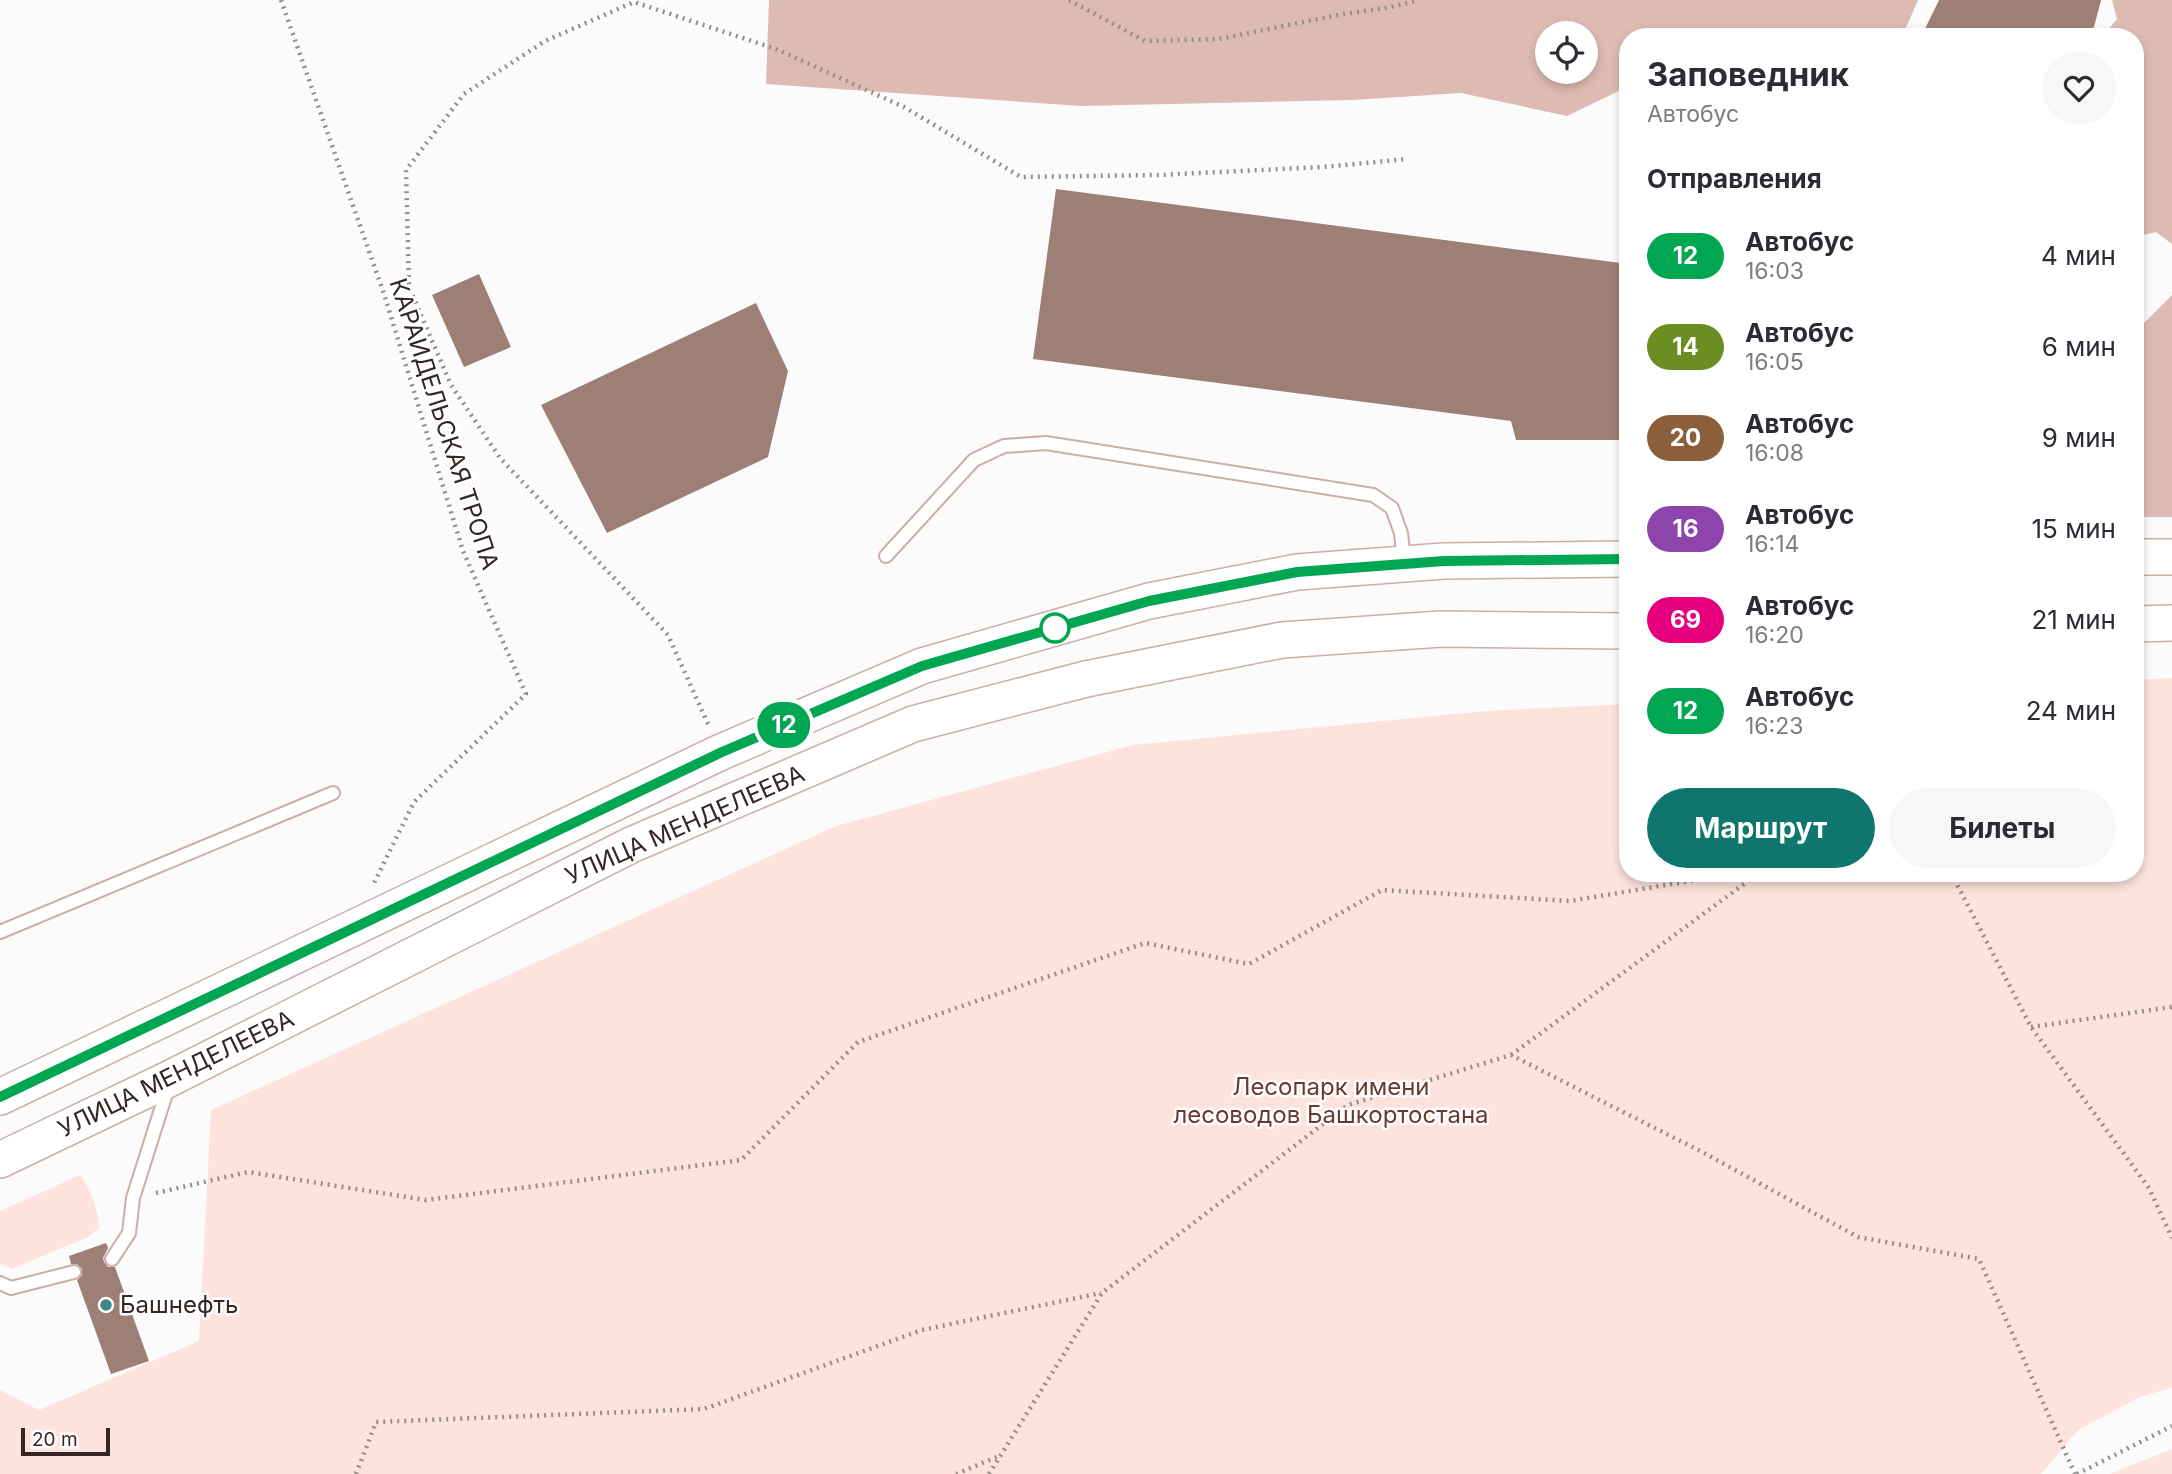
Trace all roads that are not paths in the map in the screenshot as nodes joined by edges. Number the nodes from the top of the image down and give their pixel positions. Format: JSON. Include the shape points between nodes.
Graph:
{"nodes":[{"id":1,"x":886,"y":556,"type":"dead end"},
{"id":2,"x":2144,"y":557,"type":"edge"},
{"id":3,"x":2172,"y":557,"type":"edge"},
{"id":4,"x":1619,"y":559,"type":"edge"},
{"id":5,"x":1405,"y":564,"type":"junction"},
{"id":6,"x":2172,"y":623,"type":"edge"},
{"id":7,"x":2144,"y":624,"type":"edge"},
{"id":8,"x":1619,"y":631,"type":"edge"},
{"id":9,"x":333,"y":793,"type":"dead end"},
{"id":10,"x":0,"y":932,"type":"edge"},
{"id":11,"x":172,"y":1078,"type":"junction"},
{"id":12,"x":0,"y":1097,"type":"edge"},
{"id":13,"x":0,"y":1160,"type":"edge"},
{"id":14,"x":113,"y":1259,"type":"dead end"},
{"id":15,"x":74,"y":1272,"type":"dead end"},
{"id":16,"x":0,"y":1283,"type":"edge"}],
"edges":[{"from":1,"to":5,"type":"lane","via":[[974,460],[1004,446],[1046,443],[1373,495],[1392,509]]},
{"from":2,"to":3,"type":"main road"},
{"from":4,"to":5,"type":"main road","name":"УЛИЦА МЕНДЕЛЕЕВА"},
{"from":5,"to":12,"type":"main road","name":"УЛИЦА МЕНДЕЛЕЕВА","via":[[1297,572],[1149,601],[922,666],[722,752]]},
{"from":6,"to":7,"type":"main road"},
{"from":8,"to":11,"type":"main road","name":"УЛИЦА МЕНДЕЛЕЕВА","via":[[1441,629],[1282,640],[1086,679],[912,724],[631,845]]},
{"from":9,"to":10,"type":"lane"},
{"from":11,"to":13,"type":"main road","name":"УЛИЦА МЕНДЕЛЕЕВА"},
{"from":11,"to":14,"type":"lane","via":[[133,1198],[129,1233]]},
{"from":15,"to":16,"type":"lane","via":[[11,1288]]}]}
